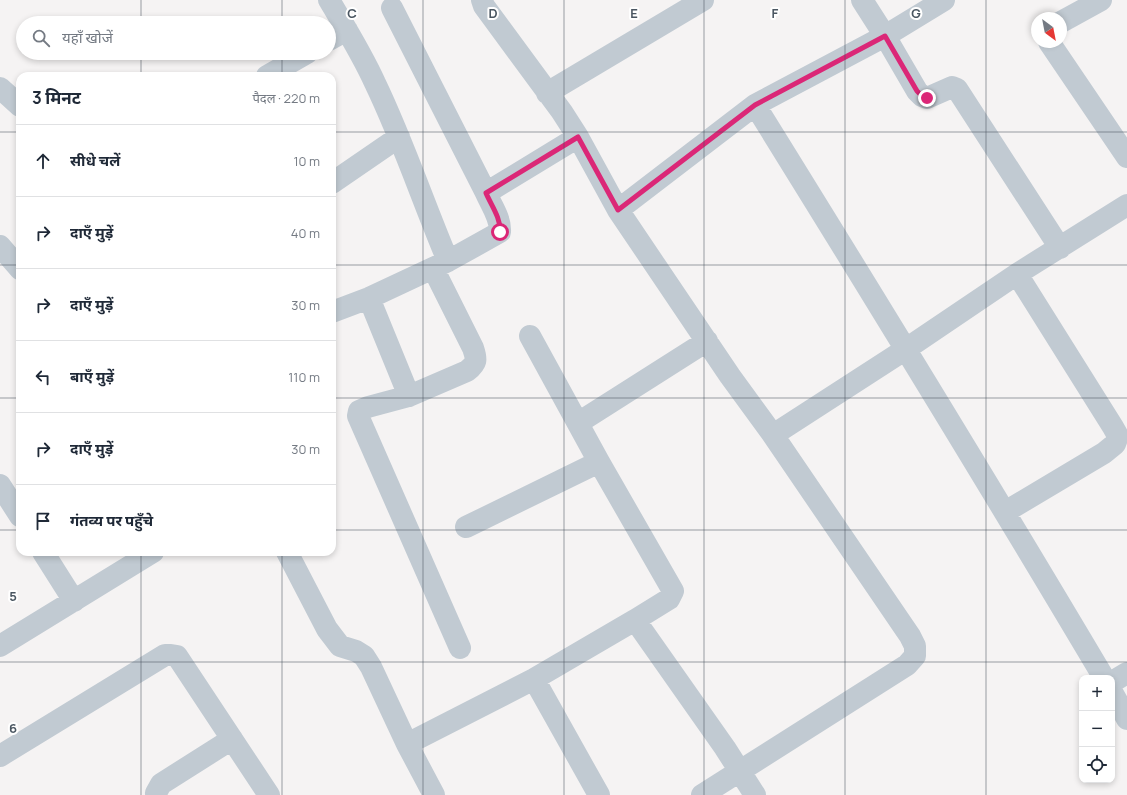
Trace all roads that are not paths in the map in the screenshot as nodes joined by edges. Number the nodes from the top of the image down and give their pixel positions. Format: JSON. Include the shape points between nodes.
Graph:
{"nodes":[{"id":1,"x":329,"y":0,"type":"edge"},
{"id":2,"x":482,"y":0,"type":"edge"},
{"id":3,"x":703,"y":0,"type":"edge"},
{"id":4,"x":862,"y":0,"type":"edge"},
{"id":5,"x":944,"y":0,"type":"edge"},
{"id":6,"x":1101,"y":0,"type":"edge"},
{"id":7,"x":392,"y":8,"type":"dead end"},
{"id":8,"x":333,"y":16,"type":"edge"},
{"id":9,"x":1067,"y":19,"type":"edge"},
{"id":10,"x":338,"y":35,"type":"edge"},
{"id":11,"x":885,"y":36,"type":"junction"},
{"id":12,"x":1053,"y":48,"type":"edge"},
{"id":13,"x":295,"y":60,"type":"edge"},
{"id":14,"x":274,"y":72,"type":"edge"},
{"id":15,"x":0,"y":88,"type":"edge"},
{"id":16,"x":547,"y":92,"type":"junction"},
{"id":17,"x":16,"y":102,"type":"edge"},
{"id":18,"x":755,"y":105,"type":"junction"},
{"id":19,"x":399,"y":137,"type":"junction"},
{"id":20,"x":578,"y":137,"type":"junction"},
{"id":21,"x":1127,"y":156,"type":"edge"},
{"id":22,"x":336,"y":180,"type":"edge"},
{"id":23,"x":486,"y":193,"type":"junction"},
{"id":24,"x":1127,"y":205,"type":"edge"},
{"id":25,"x":618,"y":210,"type":"junction"},
{"id":26,"x":0,"y":246,"type":"edge"},
{"id":27,"x":1060,"y":248,"type":"junction"},
{"id":28,"x":16,"y":264,"type":"edge"},
{"id":29,"x":440,"y":264,"type":"junction"},
{"id":30,"x":1017,"y":274,"type":"junction"},
{"id":31,"x":369,"y":298,"type":"junction"},
{"id":32,"x":336,"y":310,"type":"edge"},
{"id":33,"x":530,"y":336,"type":"dead end"},
{"id":34,"x":707,"y":341,"type":"junction"},
{"id":35,"x":906,"y":349,"type":"junction"},
{"id":36,"x":409,"y":396,"type":"junction"},
{"id":37,"x":578,"y":423,"type":"junction"},
{"id":38,"x":773,"y":435,"type":"junction"},
{"id":39,"x":599,"y":462,"type":"junction"},
{"id":40,"x":0,"y":485,"type":"edge"},
{"id":41,"x":16,"y":510,"type":"edge"},
{"id":42,"x":1006,"y":512,"type":"junction"},
{"id":43,"x":466,"y":527,"type":"dead end"},
{"id":44,"x":46,"y":556,"type":"edge"},
{"id":45,"x":145,"y":556,"type":"edge"},
{"id":46,"x":288,"y":556,"type":"edge"},
{"id":47,"x":74,"y":601,"type":"junction"},
{"id":48,"x":635,"y":620,"type":"junction"},
{"id":49,"x":0,"y":646,"type":"edge"},
{"id":50,"x":460,"y":648,"type":"dead end"},
{"id":51,"x":1127,"y":673,"type":"edge"},
{"id":52,"x":1102,"y":675,"type":"edge"},
{"id":53,"x":534,"y":679,"type":"junction"},
{"id":54,"x":1115,"y":680,"type":"edge"},
{"id":55,"x":1115,"y":697,"type":"edge"},
{"id":56,"x":1127,"y":719,"type":"edge"},
{"id":57,"x":232,"y":739,"type":"junction"},
{"id":58,"x":407,"y":744,"type":"junction"},
{"id":59,"x":0,"y":756,"type":"edge"},
{"id":60,"x":740,"y":771,"type":"junction"},
{"id":61,"x":157,"y":795,"type":"edge"},
{"id":62,"x":269,"y":795,"type":"edge"},
{"id":63,"x":434,"y":795,"type":"edge"},
{"id":64,"x":599,"y":795,"type":"edge"},
{"id":65,"x":702,"y":795,"type":"edge"},
{"id":66,"x":755,"y":795,"type":"edge"}],
"edges":[{"from":1,"to":8,"type":"street"},
{"from":2,"to":16,"type":"street"},
{"from":3,"to":16,"type":"street"},
{"from":4,"to":11,"type":"street"},
{"from":5,"to":11,"type":"street"},
{"from":6,"to":9,"type":"street"},
{"from":7,"to":23,"type":"street"},
{"from":10,"to":19,"type":"street","via":[[375,82]]},
{"from":11,"to":18,"type":"street"},
{"from":11,"to":27,"type":"street","via":[[922,96],[927,98],[952,87],[957,89]]},
{"from":12,"to":21,"type":"street"},
{"from":13,"to":14,"type":"street"},
{"from":15,"to":17,"type":"street"},
{"from":16,"to":20,"type":"street"},
{"from":18,"to":25,"type":"street"},
{"from":18,"to":35,"type":"street"},
{"from":19,"to":22,"type":"street"},
{"from":19,"to":29,"type":"street","via":[[427,211]]},
{"from":20,"to":23,"type":"street"},
{"from":20,"to":25,"type":"street"},
{"from":23,"to":29,"type":"street","via":[[499,220],[500,232]]},
{"from":24,"to":27,"type":"street"},
{"from":25,"to":34,"type":"street"},
{"from":26,"to":28,"type":"street"},
{"from":27,"to":30,"type":"street"},
{"from":29,"to":31,"type":"street"},
{"from":29,"to":36,"type":"street","via":[[476,357],[474,365],[467,371]]},
{"from":30,"to":35,"type":"street"},
{"from":30,"to":42,"type":"street","via":[[1118,436],[1115,444],[1104,453]]},
{"from":31,"to":32,"type":"street"},
{"from":31,"to":36,"type":"street"},
{"from":33,"to":37,"type":"street"},
{"from":34,"to":37,"type":"street"},
{"from":34,"to":38,"type":"street"},
{"from":35,"to":38,"type":"street"},
{"from":35,"to":42,"type":"street"},
{"from":36,"to":50,"type":"street","via":[[368,407],[359,411],[358,416]]},
{"from":37,"to":39,"type":"street"},
{"from":38,"to":60,"type":"street","via":[[910,636],[915,646],[915,656],[907,666]]},
{"from":39,"to":43,"type":"street"},
{"from":39,"to":48,"type":"street","via":[[673,591],[670,599]]},
{"from":40,"to":41,"type":"street"},
{"from":42,"to":52,"type":"street"},
{"from":44,"to":47,"type":"street"},
{"from":45,"to":47,"type":"street"},
{"from":46,"to":58,"type":"street","via":[[334,640],[340,646],[364,656],[371,667]]},
{"from":47,"to":49,"type":"street"},
{"from":48,"to":53,"type":"street"},
{"from":48,"to":60,"type":"street"},
{"from":51,"to":54,"type":"street"},
{"from":53,"to":58,"type":"street"},
{"from":53,"to":64,"type":"street"},
{"from":55,"to":56,"type":"street"},
{"from":57,"to":59,"type":"street","via":[[177,656],[171,655],[165,656]]},
{"from":57,"to":61,"type":"street","via":[[160,784]]},
{"from":57,"to":62,"type":"street"},
{"from":58,"to":63,"type":"street"},
{"from":60,"to":65,"type":"street"},
{"from":60,"to":66,"type":"street"}]}
